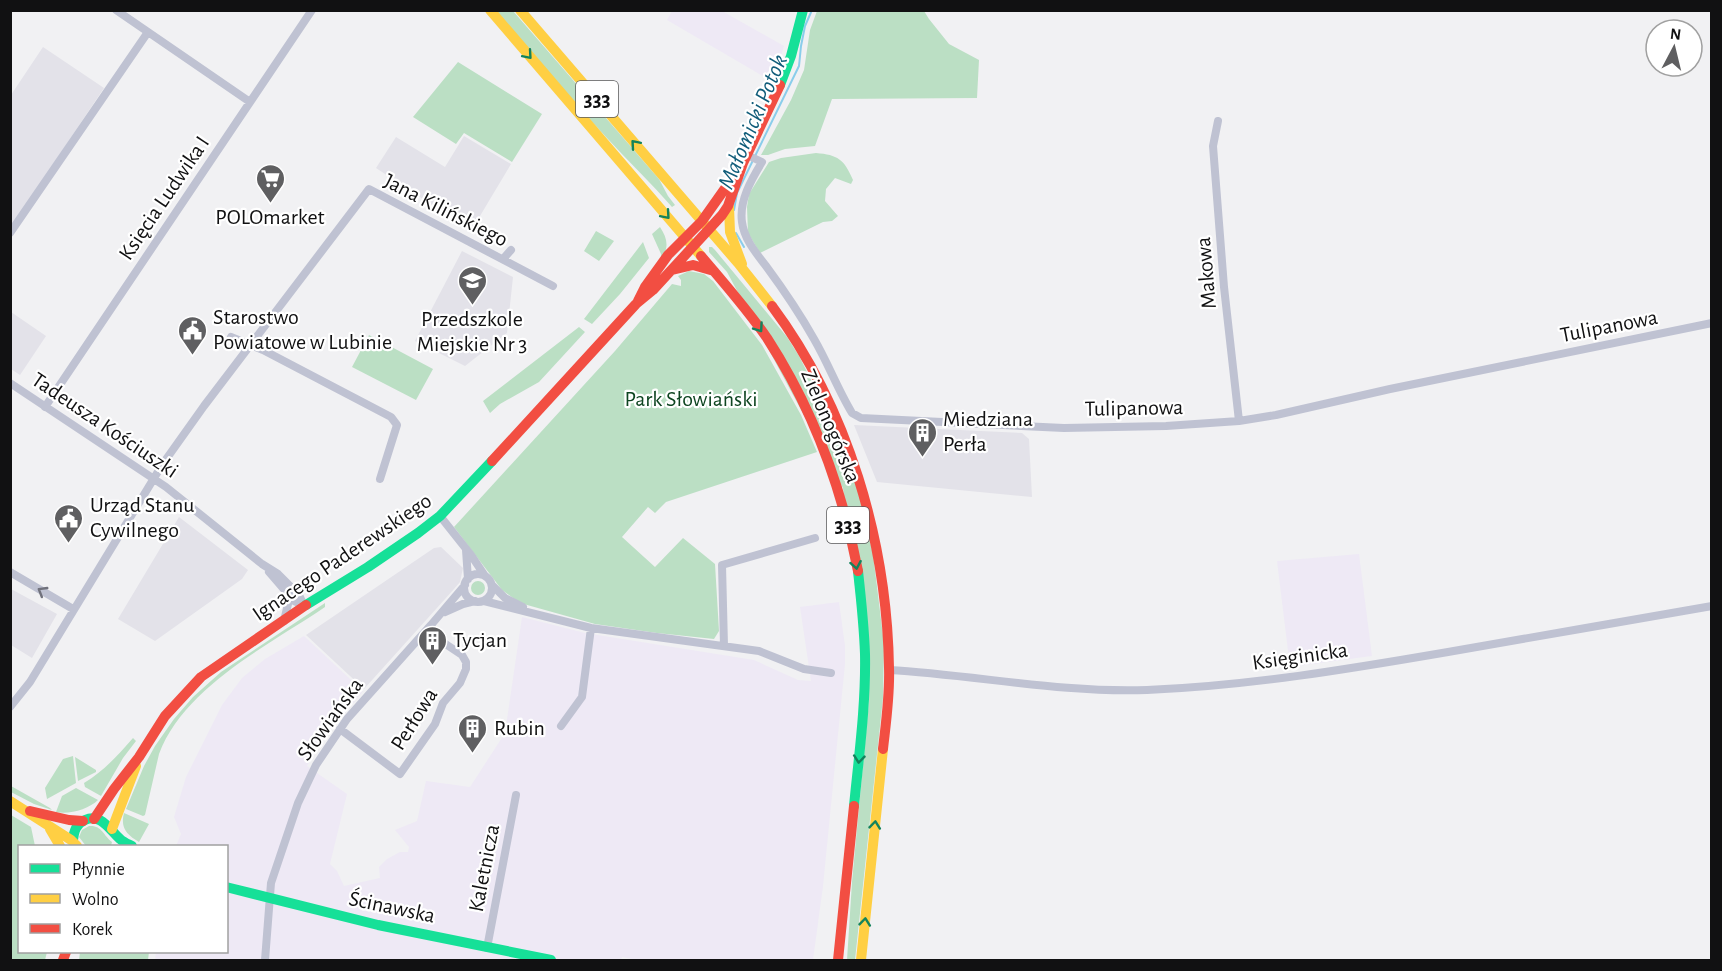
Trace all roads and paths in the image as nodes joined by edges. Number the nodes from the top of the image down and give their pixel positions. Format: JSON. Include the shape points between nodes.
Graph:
{"nodes":[{"id":1,"x":116,"y":10,"type":"edge"},
{"id":2,"x":312,"y":10,"type":"edge"},
{"id":3,"x":490,"y":10,"type":"edge"},
{"id":4,"x":520,"y":10,"type":"edge"},
{"id":5,"x":803,"y":10,"type":"edge"},
{"id":6,"x":148,"y":32,"type":"junction"},
{"id":7,"x":250,"y":102,"type":"junction"},
{"id":8,"x":1218,"y":121,"type":"dead end"},
{"id":9,"x":750,"y":159,"type":"junction"},
{"id":10,"x":729,"y":205,"type":"junction"},
{"id":11,"x":705,"y":225,"type":"junction"},
{"id":12,"x":10,"y":233,"type":"edge"},
{"id":13,"x":685,"y":237,"type":"junction"},
{"id":14,"x":693,"y":246,"type":"junction"},
{"id":15,"x":511,"y":250,"type":"dead end"},
{"id":16,"x":503,"y":259,"type":"junction"},
{"id":17,"x":672,"y":270,"type":"junction"},
{"id":18,"x":714,"y":271,"type":"junction"},
{"id":19,"x":746,"y":273,"type":"junction"},
{"id":20,"x":553,"y":286,"type":"dead end"},
{"id":21,"x":636,"y":304,"type":"junction"},
{"id":22,"x":1712,"y":323,"type":"edge"},
{"id":23,"x":231,"y":337,"type":"dead end"},
{"id":24,"x":250,"y":346,"type":"junction"},
{"id":25,"x":10,"y":383,"type":"edge"},
{"id":26,"x":45,"y":407,"type":"junction"},
{"id":27,"x":1239,"y":421,"type":"junction"},
{"id":28,"x":153,"y":479,"type":"junction"},
{"id":29,"x":380,"y":479,"type":"dead end"},
{"id":30,"x":440,"y":516,"type":"junction"},
{"id":31,"x":815,"y":538,"type":"dead end"},
{"id":32,"x":466,"y":549,"type":"junction"},
{"id":33,"x":10,"y":572,"type":"edge"},
{"id":34,"x":485,"y":576,"type":"junction"},
{"id":35,"x":466,"y":582,"type":"junction"},
{"id":36,"x":492,"y":585,"type":"junction"},
{"id":37,"x":289,"y":590,"type":"junction"},
{"id":38,"x":320,"y":598,"type":"junction"},
{"id":39,"x":480,"y":601,"type":"junction"},
{"id":40,"x":304,"y":606,"type":"junction"},
{"id":41,"x":1712,"y":606,"type":"edge"},
{"id":42,"x":73,"y":609,"type":"junction"},
{"id":43,"x":441,"y":614,"type":"junction"},
{"id":44,"x":539,"y":614,"type":"junction"},
{"id":45,"x":284,"y":621,"type":"junction"},
{"id":46,"x":591,"y":628,"type":"junction"},
{"id":47,"x":426,"y":631,"type":"junction"},
{"id":48,"x":724,"y":646,"type":"junction"},
{"id":49,"x":889,"y":670,"type":"junction"},
{"id":50,"x":831,"y":673,"type":"dead end"},
{"id":51,"x":10,"y":707,"type":"edge"},
{"id":52,"x":561,"y":726,"type":"dead end"},
{"id":53,"x":340,"y":729,"type":"junction"},
{"id":54,"x":139,"y":757,"type":"junction"},
{"id":55,"x":516,"y":795,"type":"dead end"},
{"id":56,"x":10,"y":801,"type":"edge"},
{"id":57,"x":27,"y":810,"type":"junction"},
{"id":58,"x":88,"y":820,"type":"junction"},
{"id":59,"x":48,"y":827,"type":"junction"},
{"id":60,"x":116,"y":838,"type":"edge"},
{"id":61,"x":75,"y":843,"type":"edge"},
{"id":62,"x":60,"y":845,"type":"edge"},
{"id":63,"x":130,"y":845,"type":"edge"},
{"id":64,"x":228,"y":888,"type":"edge"},
{"id":65,"x":270,"y":898,"type":"junction"},
{"id":66,"x":487,"y":948,"type":"junction"},
{"id":67,"x":265,"y":960,"type":"edge"},
{"id":68,"x":551,"y":960,"type":"edge"},
{"id":69,"x":838,"y":960,"type":"edge"},
{"id":70,"x":861,"y":960,"type":"edge"}],
"edges":[{"from":1,"to":6,"type":"street"},
{"from":2,"to":7,"type":"street","name":"Księcia Ludwika I"},
{"from":3,"to":13,"type":"main road","name":"Zielonogórska","number":"333","one_way":true},
{"from":11,"to":4,"type":"main road","name":"Zielonogórska","number":"333","one_way":true},
{"from":5,"to":9,"type":"main road","via":[[791,56]]},
{"from":6,"to":7,"type":"street"},
{"from":6,"to":12,"type":"street"},
{"from":7,"to":26,"type":"street","name":"Księcia Ludwika I"},
{"from":8,"to":27,"type":"street","name":"Makowa","via":[[1213,146]]},
{"from":9,"to":10,"type":"main road"},
{"from":9,"to":11,"type":"main road"},
{"from":9,"to":27,"type":"street","name":"Tulipanowa","via":[[762,162],[746,192],[742,211],[746,237],[792,303],[856,417],[1064,428]]},
{"from":10,"to":11,"type":"main road","via":[[723,214]]},
{"from":10,"to":19,"type":"main road","via":[[730,232]]},
{"from":11,"to":13,"type":"main road"},
{"from":11,"to":14,"type":"main road"},
{"from":11,"to":19,"type":"main road","name":"Zielonogórska","number":"333"},
{"from":13,"to":14,"type":"main road","name":"Zielonogórska","number":"333"},
{"from":13,"to":21,"type":"main road","via":[[645,286]]},
{"from":14,"to":17,"type":"main road"},
{"from":14,"to":18,"type":"main road","name":"Zielonogórska","number":"333"},
{"from":15,"to":16,"type":"street"},
{"from":16,"to":20,"type":"street","name":"Jana Kilińskiego"},
{"from":16,"to":24,"type":"street","name":"Jana Kilińskiego","via":[[369,189]]},
{"from":17,"to":18,"type":"main road","via":[[695,265]]},
{"from":17,"to":21,"type":"main road"},
{"from":18,"to":69,"type":"main road","name":"Zielonogórska","number":"333","one_way":true,"via":[[767,340],[806,408],[835,479],[857,567],[865,638],[865,689]]},
{"from":19,"to":49,"type":"main road","name":"Zielonogórska","number":"333","via":[[810,366],[855,466],[881,575]]},
{"from":21,"to":30,"type":"main road","name":"Ignacego Paderewskiego"},
{"from":22,"to":27,"type":"street","name":"Tulipanowa"},
{"from":23,"to":24,"type":"street"},
{"from":24,"to":28,"type":"street","name":"Jana Kilińskiego"},
{"from":24,"to":29,"type":"street","via":[[391,417],[397,425]]},
{"from":25,"to":26,"type":"street","name":"Tadeusza Kościuszki"},
{"from":26,"to":28,"type":"street","name":"Tadeusza Kościuszki"},
{"from":28,"to":37,"type":"street","name":"Tadeusza Kościuszki","via":[[278,574]]},
{"from":28,"to":42,"type":"street","name":"Jana Kilińskiego"},
{"from":30,"to":32,"type":"street"},
{"from":30,"to":38,"type":"main road","name":"Ignacego Paderewskiego"},
{"from":31,"to":48,"type":"street","via":[[722,565]]},
{"from":32,"to":34,"type":"street"},
{"from":32,"to":35,"type":"street"},
{"from":42,"to":33,"type":"street","one_way":true},
{"from":34,"to":35,"type":"street","via":[[478,574]]},
{"from":34,"to":36,"type":"street"},
{"from":35,"to":39,"type":"street","via":[[468,597]]},
{"from":35,"to":43,"type":"street","name":"Słowiańska"},
{"from":36,"to":39,"type":"street","via":[[491,594]]},
{"from":36,"to":44,"type":"street","via":[[505,598]]},
{"from":37,"to":38,"type":"street","name":"Tadeusza Kościuszki"},
{"from":37,"to":40,"type":"street","name":"Tadeusza Kościuszki","via":[[299,596]]},
{"from":37,"to":45,"type":"street"},
{"from":38,"to":40,"type":"main road","name":"Ignacego Paderewskiego"},
{"from":39,"to":43,"type":"street"},
{"from":39,"to":44,"type":"street"},
{"from":40,"to":45,"type":"main road","name":"Ignacego Paderewskiego"},
{"from":41,"to":49,"type":"street","name":"Księginicka","via":[[1337,670],[1193,687],[1090,690]]},
{"from":42,"to":51,"type":"street","name":"Jana Kilińskiego","via":[[30,682]]},
{"from":43,"to":47,"type":"street","name":"Słowiańska"},
{"from":44,"to":46,"type":"street"},
{"from":45,"to":54,"type":"main road","name":"Ignacego Paderewskiego","via":[[201,677],[165,716]]},
{"from":46,"to":48,"type":"street"},
{"from":46,"to":52,"type":"street","via":[[582,697]]},
{"from":47,"to":53,"type":"street","name":"Słowiańska"},
{"from":47,"to":53,"type":"street","name":"Perłowa","via":[[462,655],[466,669],[443,703],[435,724],[400,774]]},
{"from":48,"to":50,"type":"street","via":[[759,651],[804,669]]},
{"from":70,"to":49,"type":"main road","name":"Zielonogórska","number":"333","one_way":true},
{"from":53,"to":65,"type":"street","name":"Słowiańska","via":[[315,765],[298,803],[271,883]]},
{"from":54,"to":58,"type":"main road","name":"Ignacego Paderewskiego"},
{"from":54,"to":60,"type":"main road","name":"Ignacego Paderewskiego"},
{"from":55,"to":66,"type":"street","name":"Kaletnicza"},
{"from":56,"to":57,"type":"main road"},
{"from":57,"to":58,"type":"main road","via":[[69,820]]},
{"from":57,"to":59,"type":"main road"},
{"from":58,"to":60,"type":"main road","via":[[100,820]]},
{"from":58,"to":61,"type":"main road","name":"Ignacego Paderewskiego","via":[[73,833]]},
{"from":59,"to":61,"type":"main road"},
{"from":59,"to":62,"type":"main road"},
{"from":60,"to":63,"type":"main road"},
{"from":64,"to":65,"type":"main road","name":"Ścinawska"},
{"from":65,"to":66,"type":"main road","name":"Ścinawska"},
{"from":65,"to":67,"type":"street","name":"Słowiańska"},
{"from":66,"to":68,"type":"main road","name":"Ścinawska"}]}
